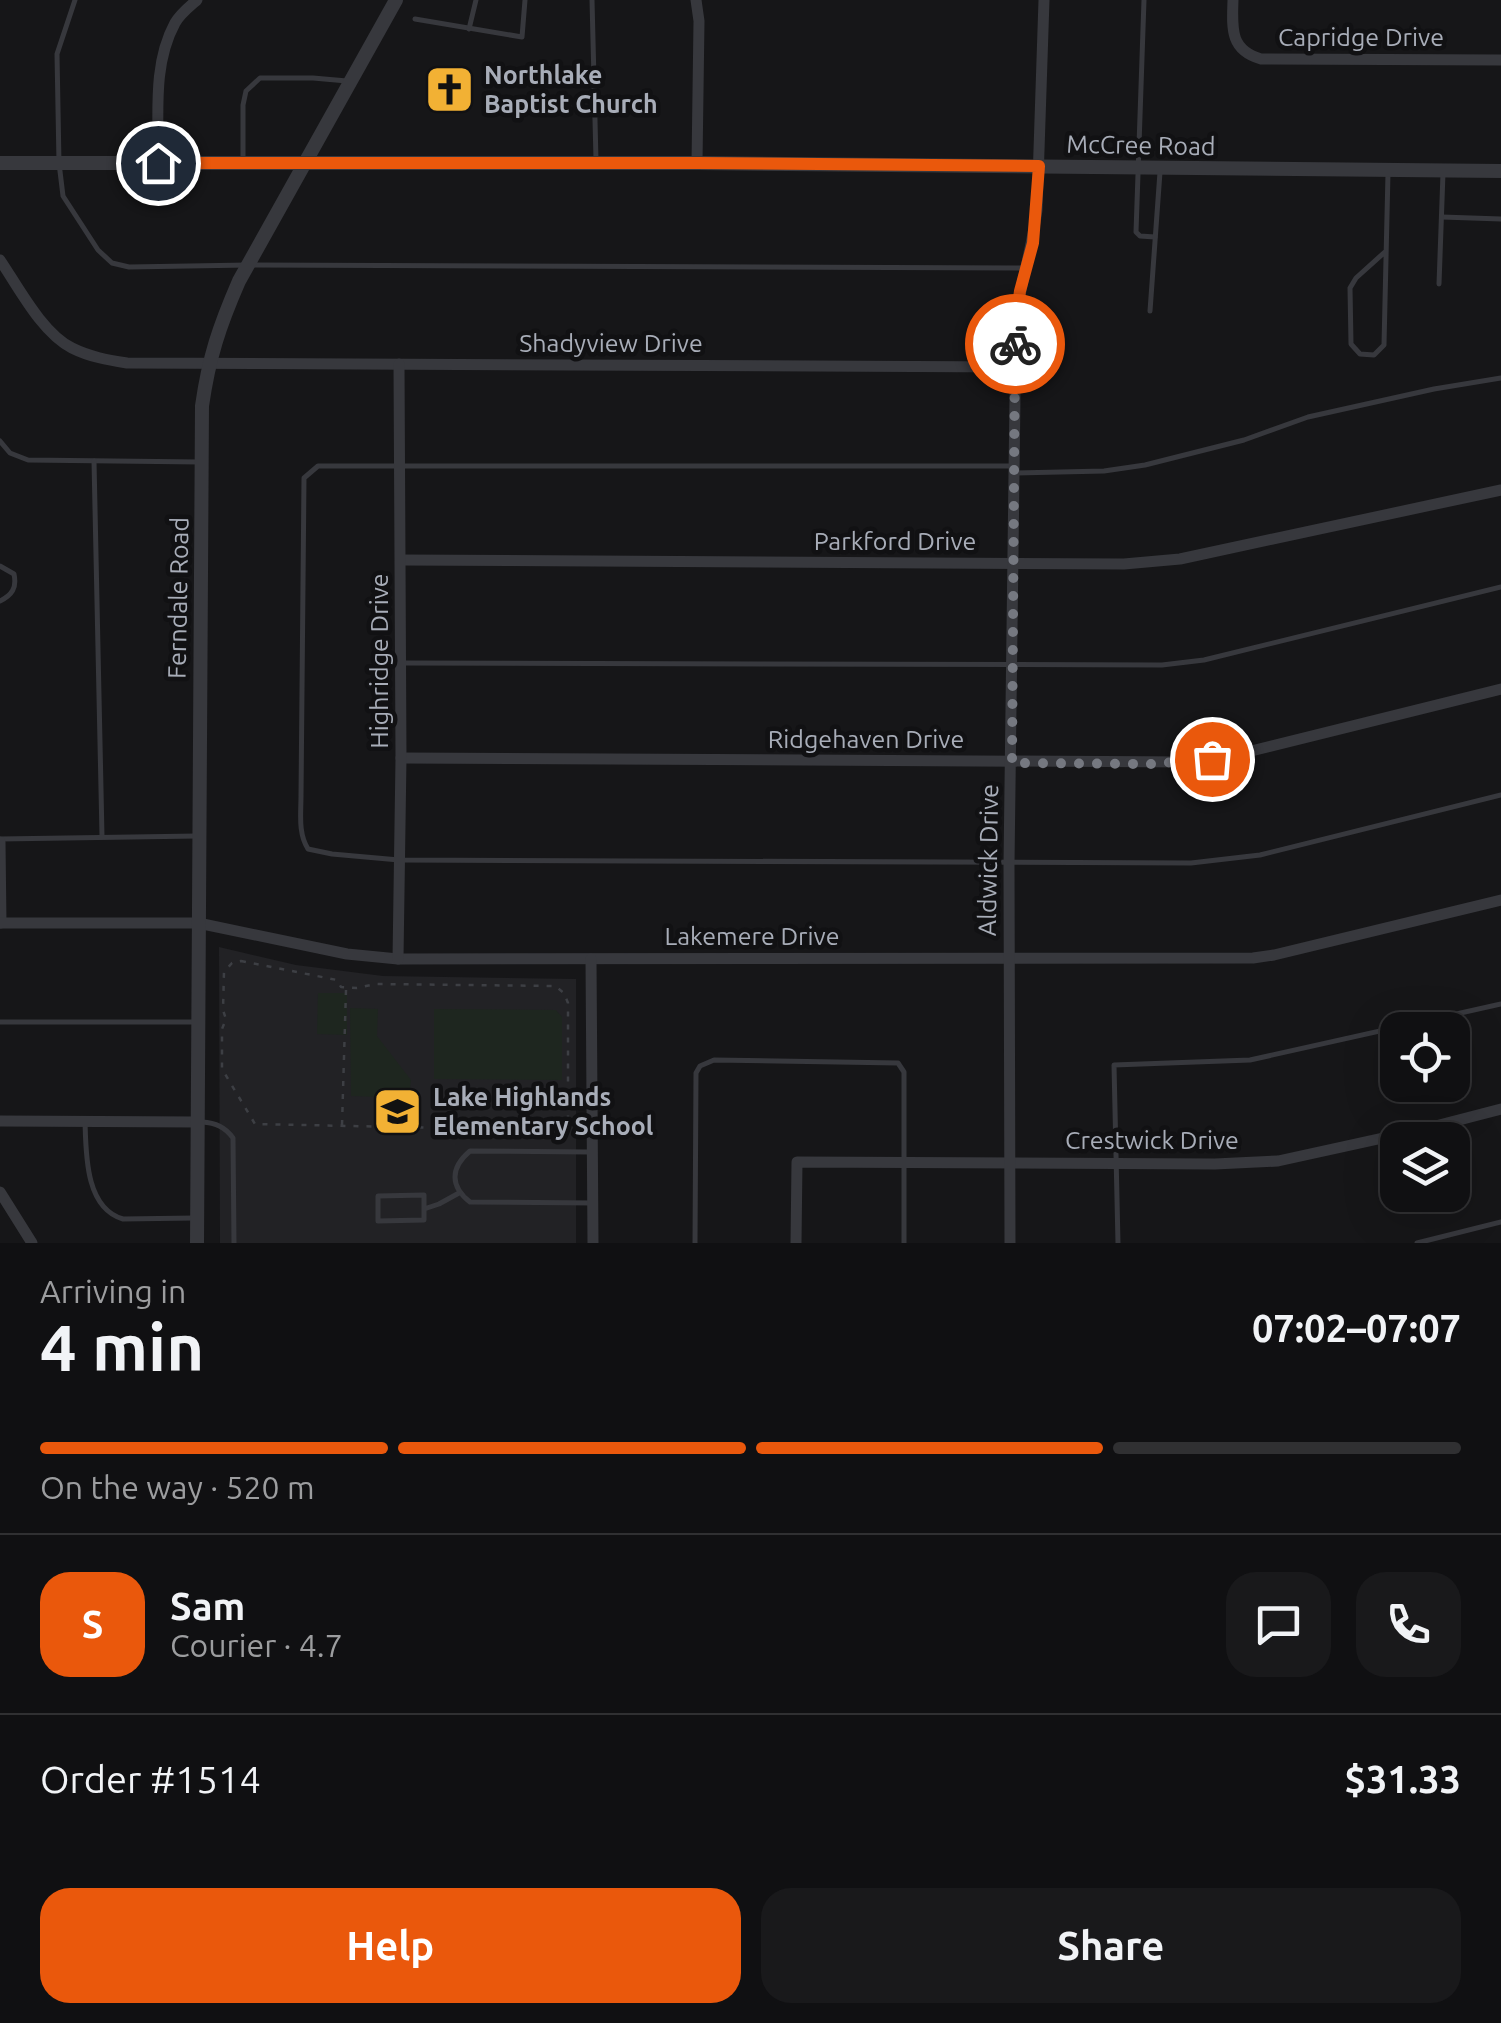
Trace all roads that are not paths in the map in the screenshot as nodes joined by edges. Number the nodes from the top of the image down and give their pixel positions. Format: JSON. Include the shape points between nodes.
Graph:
{"nodes":[{"id":1,"x":76,"y":0,"type":"edge"},
{"id":2,"x":196,"y":0,"type":"edge"},
{"id":3,"x":396,"y":0,"type":"edge"},
{"id":4,"x":476,"y":0,"type":"edge"},
{"id":5,"x":525,"y":0,"type":"edge"},
{"id":6,"x":592,"y":0,"type":"edge"},
{"id":7,"x":696,"y":0,"type":"edge"},
{"id":8,"x":1044,"y":0,"type":"edge"},
{"id":9,"x":1144,"y":0,"type":"edge"},
{"id":10,"x":1233,"y":0,"type":"edge"},
{"id":11,"x":415,"y":19,"type":"dead end"},
{"id":12,"x":469,"y":29,"type":"junction"},
{"id":13,"x":1501,"y":60,"type":"edge"},
{"id":14,"x":350,"y":81,"type":"junction"},
{"id":15,"x":243,"y":162,"type":"junction"},
{"id":16,"x":305,"y":162,"type":"junction"},
{"id":17,"x":596,"y":162,"type":"junction"},
{"id":18,"x":0,"y":163,"type":"edge"},
{"id":19,"x":59,"y":163,"type":"junction"},
{"id":20,"x":158,"y":163,"type":"junction"},
{"id":21,"x":697,"y":163,"type":"junction"},
{"id":22,"x":1039,"y":166,"type":"junction"},
{"id":23,"x":1140,"y":168,"type":"junction"},
{"id":24,"x":1161,"y":168,"type":"junction"},
{"id":25,"x":1388,"y":170,"type":"junction"},
{"id":26,"x":1443,"y":170,"type":"junction"},
{"id":27,"x":1501,"y":171,"type":"edge"},
{"id":28,"x":1442,"y":217,"type":"junction"},
{"id":29,"x":1501,"y":220,"type":"edge"},
{"id":30,"x":1156,"y":237,"type":"junction"},
{"id":31,"x":1386,"y":252,"type":"junction"},
{"id":32,"x":0,"y":260,"type":"edge"},
{"id":33,"x":248,"y":265,"type":"junction"},
{"id":34,"x":1026,"y":268,"type":"junction"},
{"id":35,"x":1440,"y":284,"type":"dead end"},
{"id":36,"x":1150,"y":310,"type":"dead end"},
{"id":37,"x":208,"y":363,"type":"junction"},
{"id":38,"x":399,"y":364,"type":"junction"},
{"id":39,"x":1015,"y":367,"type":"junction"},
{"id":40,"x":1501,"y":378,"type":"edge"},
{"id":41,"x":0,"y":441,"type":"edge"},
{"id":42,"x":94,"y":460,"type":"junction"},
{"id":43,"x":202,"y":462,"type":"junction"},
{"id":44,"x":400,"y":465,"type":"junction"},
{"id":45,"x":1014,"y":470,"type":"junction"},
{"id":46,"x":1501,"y":490,"type":"edge"},
{"id":47,"x":401,"y":560,"type":"junction"},
{"id":48,"x":1013,"y":565,"type":"junction"},
{"id":49,"x":0,"y":566,"type":"edge"},
{"id":50,"x":1501,"y":587,"type":"edge"},
{"id":51,"x":0,"y":600,"type":"edge"},
{"id":52,"x":401,"y":663,"type":"junction"},
{"id":53,"x":1012,"y":666,"type":"junction"},
{"id":54,"x":1501,"y":689,"type":"edge"},
{"id":55,"x":401,"y":758,"type":"junction"},
{"id":56,"x":1012,"y":763,"type":"junction"},
{"id":57,"x":1501,"y":795,"type":"edge"},
{"id":58,"x":102,"y":836,"type":"junction"},
{"id":59,"x":198,"y":836,"type":"junction"},
{"id":60,"x":0,"y":840,"type":"edge"},
{"id":61,"x":399,"y":860,"type":"junction"},
{"id":62,"x":1010,"y":864,"type":"junction"},
{"id":63,"x":1501,"y":900,"type":"edge"},
{"id":64,"x":0,"y":923,"type":"edge"},
{"id":65,"x":198,"y":923,"type":"junction"},
{"id":66,"x":398,"y":959,"type":"junction"},
{"id":67,"x":591,"y":959,"type":"junction"},
{"id":68,"x":1009,"y":959,"type":"junction"},
{"id":69,"x":1501,"y":1004,"type":"edge"},
{"id":70,"x":0,"y":1022,"type":"edge"},
{"id":71,"x":199,"y":1022,"type":"junction"},
{"id":72,"x":1501,"y":1108,"type":"edge"},
{"id":73,"x":0,"y":1121,"type":"edge"},
{"id":74,"x":85,"y":1121,"type":"junction"},
{"id":75,"x":197,"y":1122,"type":"junction"},
{"id":76,"x":592,"y":1152,"type":"junction"},
{"id":77,"x":1010,"y":1163,"type":"junction"},
{"id":78,"x":904,"y":1164,"type":"junction"},
{"id":79,"x":1116,"y":1164,"type":"junction"},
{"id":80,"x":0,"y":1192,"type":"edge"},
{"id":81,"x":459,"y":1193,"type":"junction"},
{"id":82,"x":593,"y":1204,"type":"junction"},
{"id":83,"x":424,"y":1209,"type":"junction"},
{"id":84,"x":197,"y":1218,"type":"junction"},
{"id":85,"x":1501,"y":1222,"type":"edge"},
{"id":86,"x":32,"y":1243,"type":"edge"},
{"id":87,"x":197,"y":1243,"type":"edge"},
{"id":88,"x":234,"y":1243,"type":"edge"},
{"id":89,"x":593,"y":1243,"type":"edge"},
{"id":90,"x":695,"y":1243,"type":"edge"},
{"id":91,"x":796,"y":1243,"type":"edge"},
{"id":92,"x":904,"y":1243,"type":"edge"},
{"id":93,"x":1010,"y":1243,"type":"edge"},
{"id":94,"x":1118,"y":1243,"type":"edge"},
{"id":95,"x":1417,"y":1243,"type":"edge"}],
"edges":[{"from":1,"to":19,"type":"lane","via":[[56,54]]},
{"from":2,"to":20,"type":"street","via":[[177,20],[163,51]]},
{"from":3,"to":14,"type":"street","name":"Ferndale Road"},
{"from":4,"to":12,"type":"lane"},
{"from":5,"to":12,"type":"lane","via":[[522,38]]},
{"from":6,"to":17,"type":"lane"},
{"from":7,"to":21,"type":"street"},
{"from":8,"to":22,"type":"street","name":"Aldwick Drive"},
{"from":9,"to":23,"type":"lane"},
{"from":10,"to":13,"type":"street","name":"Capridge Drive","via":[[1238,46],[1262,59]]},
{"from":11,"to":12,"type":"lane"},
{"from":14,"to":15,"type":"lane","via":[[260,78],[243,105]]},
{"from":14,"to":16,"type":"street","name":"Ferndale Road"},
{"from":15,"to":16,"type":"street","name":"McCree Road"},
{"from":15,"to":20,"type":"street","name":"McCree Road"},
{"from":16,"to":17,"type":"street","name":"McCree Road"},
{"from":16,"to":33,"type":"street","name":"Ferndale Road"},
{"from":17,"to":21,"type":"street","name":"McCree Road"},
{"from":18,"to":19,"type":"street","name":"McCree Road"},
{"from":19,"to":20,"type":"street","name":"McCree Road"},
{"from":19,"to":33,"type":"lane","via":[[63,196],[112,263]]},
{"from":21,"to":22,"type":"street","name":"McCree Road"},
{"from":22,"to":23,"type":"street","name":"McCree Road"},
{"from":22,"to":34,"type":"street","name":"Aldwick Drive"},
{"from":23,"to":24,"type":"street","name":"McCree Road"},
{"from":23,"to":30,"type":"lane","via":[[1136,232]]},
{"from":24,"to":25,"type":"street","name":"McCree Road"},
{"from":24,"to":30,"type":"lane"},
{"from":25,"to":26,"type":"street","name":"McCree Road"},
{"from":25,"to":31,"type":"lane"},
{"from":26,"to":27,"type":"street","name":"McCree Road"},
{"from":26,"to":28,"type":"lane"},
{"from":28,"to":29,"type":"lane"},
{"from":28,"to":35,"type":"lane"},
{"from":30,"to":36,"type":"lane"},
{"from":31,"to":31,"type":"lane","via":[[1384,345],[1360,354],[1351,344],[1350,288]]},
{"from":32,"to":37,"type":"street","name":"Shadyview Drive","via":[[47,328],[68,346],[127,363]]},
{"from":33,"to":34,"type":"lane"},
{"from":33,"to":37,"type":"street","name":"Ferndale Road"},
{"from":34,"to":39,"type":"street","name":"Aldwick Drive"},
{"from":37,"to":38,"type":"street","name":"Shadyview Drive"},
{"from":37,"to":43,"type":"street","name":"Ferndale Road"},
{"from":38,"to":39,"type":"street","name":"Shadyview Drive"},
{"from":38,"to":44,"type":"street","name":"Highridge Drive"},
{"from":39,"to":45,"type":"street","name":"Aldwick Drive"},
{"from":40,"to":45,"type":"lane","via":[[1308,417],[1145,465],[1104,472]]},
{"from":41,"to":42,"type":"lane","via":[[10,454],[28,460]]},
{"from":42,"to":43,"type":"lane"},
{"from":42,"to":58,"type":"lane"},
{"from":43,"to":59,"type":"street","name":"Ferndale Road"},
{"from":44,"to":45,"type":"lane"},
{"from":44,"to":47,"type":"street","name":"Highridge Drive"},
{"from":44,"to":61,"type":"lane","via":[[318,466],[304,478],[300,796],[308,849]]},
{"from":45,"to":48,"type":"street","name":"Aldwick Drive"},
{"from":46,"to":48,"type":"street","name":"Parkford Drive","via":[[1180,559]]},
{"from":47,"to":48,"type":"street","name":"Parkford Drive"},
{"from":47,"to":52,"type":"street","name":"Highridge Drive"},
{"from":48,"to":53,"type":"street","name":"Aldwick Drive"},
{"from":49,"to":51,"type":"lane","via":[[16,582]]},
{"from":50,"to":53,"type":"lane","via":[[1204,660]]},
{"from":52,"to":53,"type":"lane"},
{"from":52,"to":55,"type":"street","name":"Highridge Drive"},
{"from":53,"to":56,"type":"street","name":"Aldwick Drive"},
{"from":54,"to":56,"type":"street","name":"Ridgehaven Drive","via":[[1235,756]]},
{"from":55,"to":56,"type":"street","name":"Ridgehaven Drive"},
{"from":55,"to":61,"type":"street","name":"Highridge Drive"},
{"from":56,"to":62,"type":"street","name":"Aldwick Drive"},
{"from":57,"to":62,"type":"lane","via":[[1260,855],[1191,863]]},
{"from":58,"to":59,"type":"lane"},
{"from":58,"to":60,"type":"lane"},
{"from":59,"to":65,"type":"street","name":"Ferndale Road"},
{"from":60,"to":64,"type":"street"},
{"from":61,"to":62,"type":"lane"},
{"from":61,"to":66,"type":"street","name":"Highridge Drive"},
{"from":62,"to":68,"type":"street","name":"Aldwick Drive"},
{"from":63,"to":68,"type":"street","name":"Lakemere Drive","via":[[1274,956]]},
{"from":64,"to":65,"type":"street","name":"Lakemere Drive"},
{"from":65,"to":66,"type":"street","name":"Lakemere Drive"},
{"from":65,"to":71,"type":"street","name":"Ferndale Road"},
{"from":66,"to":67,"type":"street","name":"Lakemere Drive"},
{"from":67,"to":68,"type":"street","name":"Lakemere Drive"},
{"from":67,"to":76,"type":"street"},
{"from":68,"to":77,"type":"street","name":"Aldwick Drive"},
{"from":69,"to":79,"type":"lane","via":[[1250,1060],[1114,1065]]},
{"from":70,"to":71,"type":"lane"},
{"from":71,"to":75,"type":"street","name":"Ferndale Road"},
{"from":72,"to":79,"type":"street","name":"Crestwick Drive","via":[[1278,1161]]},
{"from":73,"to":74,"type":"street"},
{"from":74,"to":75,"type":"street"},
{"from":74,"to":84,"type":"lane","via":[[88,1177],[112,1216]]},
{"from":75,"to":84,"type":"street","name":"Ferndale Road"},
{"from":75,"to":88,"type":"lane","via":[[215,1123],[233,1138]]},
{"from":76,"to":81,"type":"lane","via":[[470,1152],[454,1176]]},
{"from":76,"to":82,"type":"street"},
{"from":77,"to":78,"type":"street","name":"Crestwick Drive"},
{"from":77,"to":79,"type":"street","name":"Crestwick Drive"},
{"from":77,"to":93,"type":"street","name":"Aldwick Drive"},
{"from":78,"to":90,"type":"lane","via":[[904,1072],[898,1064],[714,1060],[696,1073]]},
{"from":78,"to":91,"type":"street","name":"Crestwick Drive","via":[[797,1162]]},
{"from":78,"to":92,"type":"lane"},
{"from":79,"to":94,"type":"lane"},
{"from":80,"to":86,"type":"street"},
{"from":81,"to":82,"type":"lane","via":[[470,1202]]},
{"from":81,"to":83,"type":"lane"},
{"from":82,"to":89,"type":"street"},
{"from":83,"to":83,"type":"lane","via":[[424,1220],[378,1220],[378,1196],[424,1195]]},
{"from":84,"to":87,"type":"street","name":"Ferndale Road"},
{"from":85,"to":95,"type":"lane"}]}
